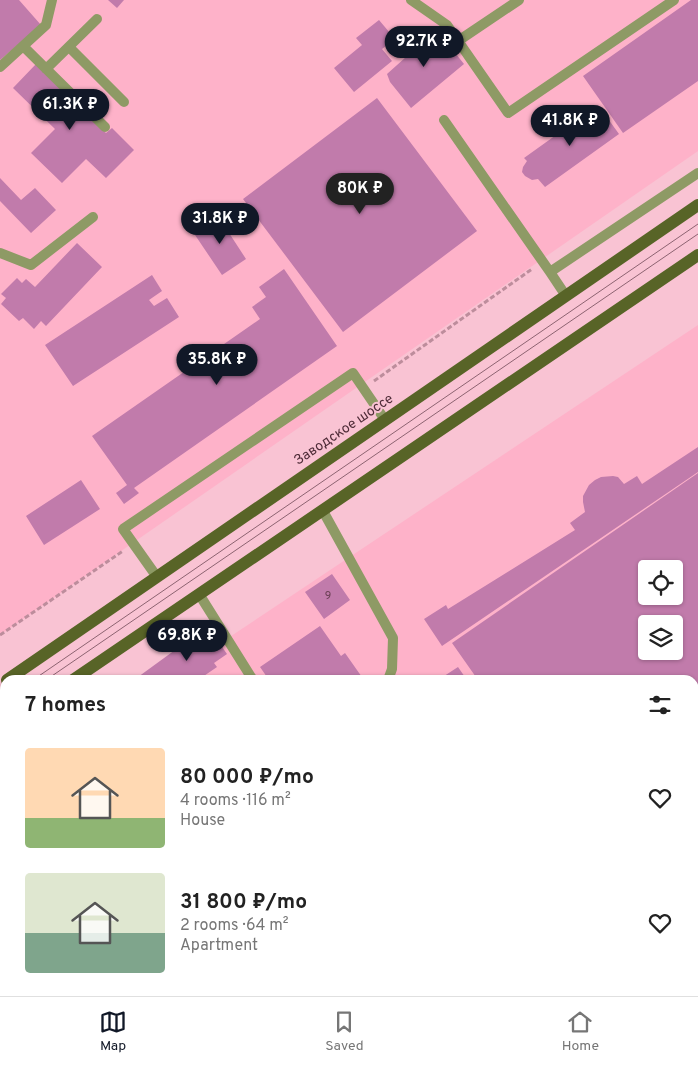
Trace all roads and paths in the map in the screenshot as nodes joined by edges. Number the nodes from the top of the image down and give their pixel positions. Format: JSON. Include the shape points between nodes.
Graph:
{"nodes":[{"id":1,"x":52,"y":0,"type":"edge"},
{"id":2,"x":411,"y":0,"type":"edge"},
{"id":3,"x":519,"y":0,"type":"edge"},
{"id":4,"x":674,"y":0,"type":"edge"},
{"id":5,"x":97,"y":20,"type":"dead end"},
{"id":6,"x":458,"y":41,"type":"junction"},
{"id":7,"x":23,"y":46,"type":"junction"},
{"id":8,"x":69,"y":47,"type":"junction"},
{"id":9,"x":0,"y":67,"type":"edge"},
{"id":10,"x":46,"y":69,"type":"junction"},
{"id":11,"x":124,"y":102,"type":"dead end"},
{"id":12,"x":444,"y":120,"type":"dead end"},
{"id":13,"x":105,"y":127,"type":"dead end"},
{"id":14,"x":698,"y":173,"type":"edge"},
{"id":15,"x":698,"y":205,"type":"edge"},
{"id":16,"x":93,"y":217,"type":"dead end"},
{"id":17,"x":0,"y":253,"type":"edge"},
{"id":18,"x":698,"y":256,"type":"edge"},
{"id":19,"x":543,"y":261,"type":"junction"},
{"id":20,"x":550,"y":272,"type":"junction"},
{"id":21,"x":566,"y":296,"type":"junction"},
{"id":22,"x":363,"y":389,"type":"junction"},
{"id":23,"x":385,"y":420,"type":"junction"},
{"id":24,"x":323,"y":511,"type":"junction"},
{"id":25,"x":134,"y":544,"type":"junction"},
{"id":26,"x":157,"y":577,"type":"junction"},
{"id":27,"x":199,"y":594,"type":"junction"},
{"id":28,"x":0,"y":635,"type":"edge"},
{"id":29,"x":15,"y":675,"type":"edge"},
{"id":30,"x":80,"y":675,"type":"edge"},
{"id":31,"x":249,"y":675,"type":"edge"},
{"id":32,"x":390,"y":675,"type":"edge"}],
"edges":[{"from":1,"to":7,"type":"lane","via":[[46,24]]},
{"from":2,"to":6,"type":"lane","via":[[447,25]]},
{"from":3,"to":6,"type":"lane"},
{"from":4,"to":6,"type":"lane","via":[[508,113]]},
{"from":5,"to":8,"type":"lane"},
{"from":7,"to":9,"type":"lane"},
{"from":7,"to":10,"type":"lane"},
{"from":8,"to":10,"type":"lane"},
{"from":8,"to":11,"type":"lane"},
{"from":10,"to":13,"type":"lane"},
{"from":12,"to":19,"type":"lane"},
{"from":14,"to":20,"type":"lane"},
{"from":15,"to":21,"type":"main road","name":"Заводское шоссе"},
{"from":16,"to":17,"type":"lane","via":[[31,265]]},
{"from":18,"to":24,"type":"main road"},
{"from":19,"to":20,"type":"lane"},
{"from":19,"to":22,"type":"path"},
{"from":20,"to":21,"type":"lane"},
{"from":21,"to":23,"type":"main road","name":"Заводское шоссе"},
{"from":22,"to":23,"type":"lane"},
{"from":22,"to":25,"type":"lane","via":[[353,373],[124,529]]},
{"from":23,"to":26,"type":"main road","name":"Заводское шоссе"},
{"from":24,"to":27,"type":"main road"},
{"from":24,"to":32,"type":"lane","via":[[394,638]]},
{"from":25,"to":26,"type":"lane"},
{"from":25,"to":28,"type":"path"},
{"from":26,"to":29,"type":"main road","name":"Заводское шоссе"},
{"from":27,"to":30,"type":"main road"},
{"from":27,"to":31,"type":"lane"}]}
